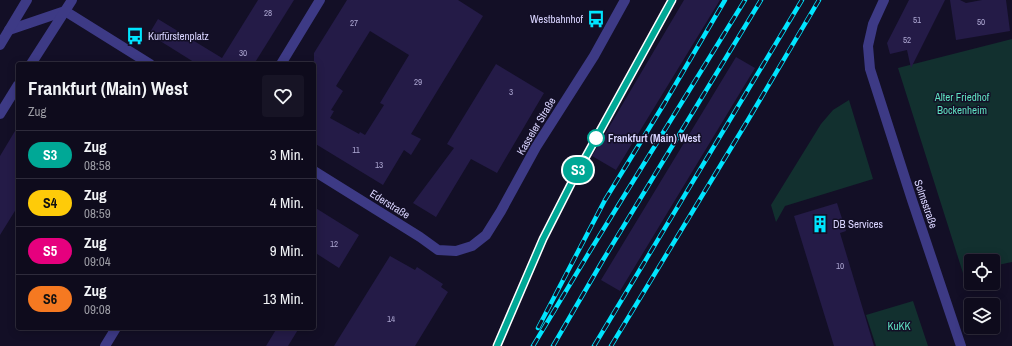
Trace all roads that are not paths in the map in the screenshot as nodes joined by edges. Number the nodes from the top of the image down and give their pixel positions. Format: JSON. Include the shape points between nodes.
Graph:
{"nodes":[{"id":1,"x":27,"y":0,"type":"edge"},
{"id":2,"x":72,"y":0,"type":"edge"},
{"id":3,"x":320,"y":0,"type":"edge"},
{"id":4,"x":625,"y":0,"type":"edge"},
{"id":5,"x":884,"y":0,"type":"edge"},
{"id":6,"x":65,"y":11,"type":"junction"},
{"id":7,"x":9,"y":30,"type":"junction"},
{"id":8,"x":0,"y":45,"type":"edge"},
{"id":9,"x":32,"y":62,"type":"edge"},
{"id":10,"x":147,"y":62,"type":"edge"},
{"id":11,"x":282,"y":62,"type":"edge"},
{"id":12,"x":16,"y":88,"type":"edge"},
{"id":13,"x":0,"y":114,"type":"edge"},
{"id":14,"x":316,"y":172,"type":"edge"},
{"id":15,"x":456,"y":251,"type":"joint"},
{"id":16,"x":115,"y":330,"type":"edge"},
{"id":17,"x":105,"y":346,"type":"edge"},
{"id":18,"x":961,"y":346,"type":"edge"}],
"edges":[{"from":1,"to":7,"type":"street"},
{"from":2,"to":6,"type":"street"},
{"from":3,"to":11,"type":"street"},
{"from":4,"to":15,"type":"street","name":"Kasseler Straße","via":[[486,235],[472,246]]},
{"from":5,"to":18,"type":"street","name":"Solmsstraße","via":[[873,24],[868,46],[870,69]]},
{"from":6,"to":7,"type":"street"},
{"from":6,"to":9,"type":"street"},
{"from":6,"to":10,"type":"street"},
{"from":7,"to":8,"type":"street"},
{"from":12,"to":13,"type":"street"},
{"from":14,"to":15,"type":"street","name":"Ederstraße","via":[[438,250]]},
{"from":16,"to":17,"type":"street"}]}
